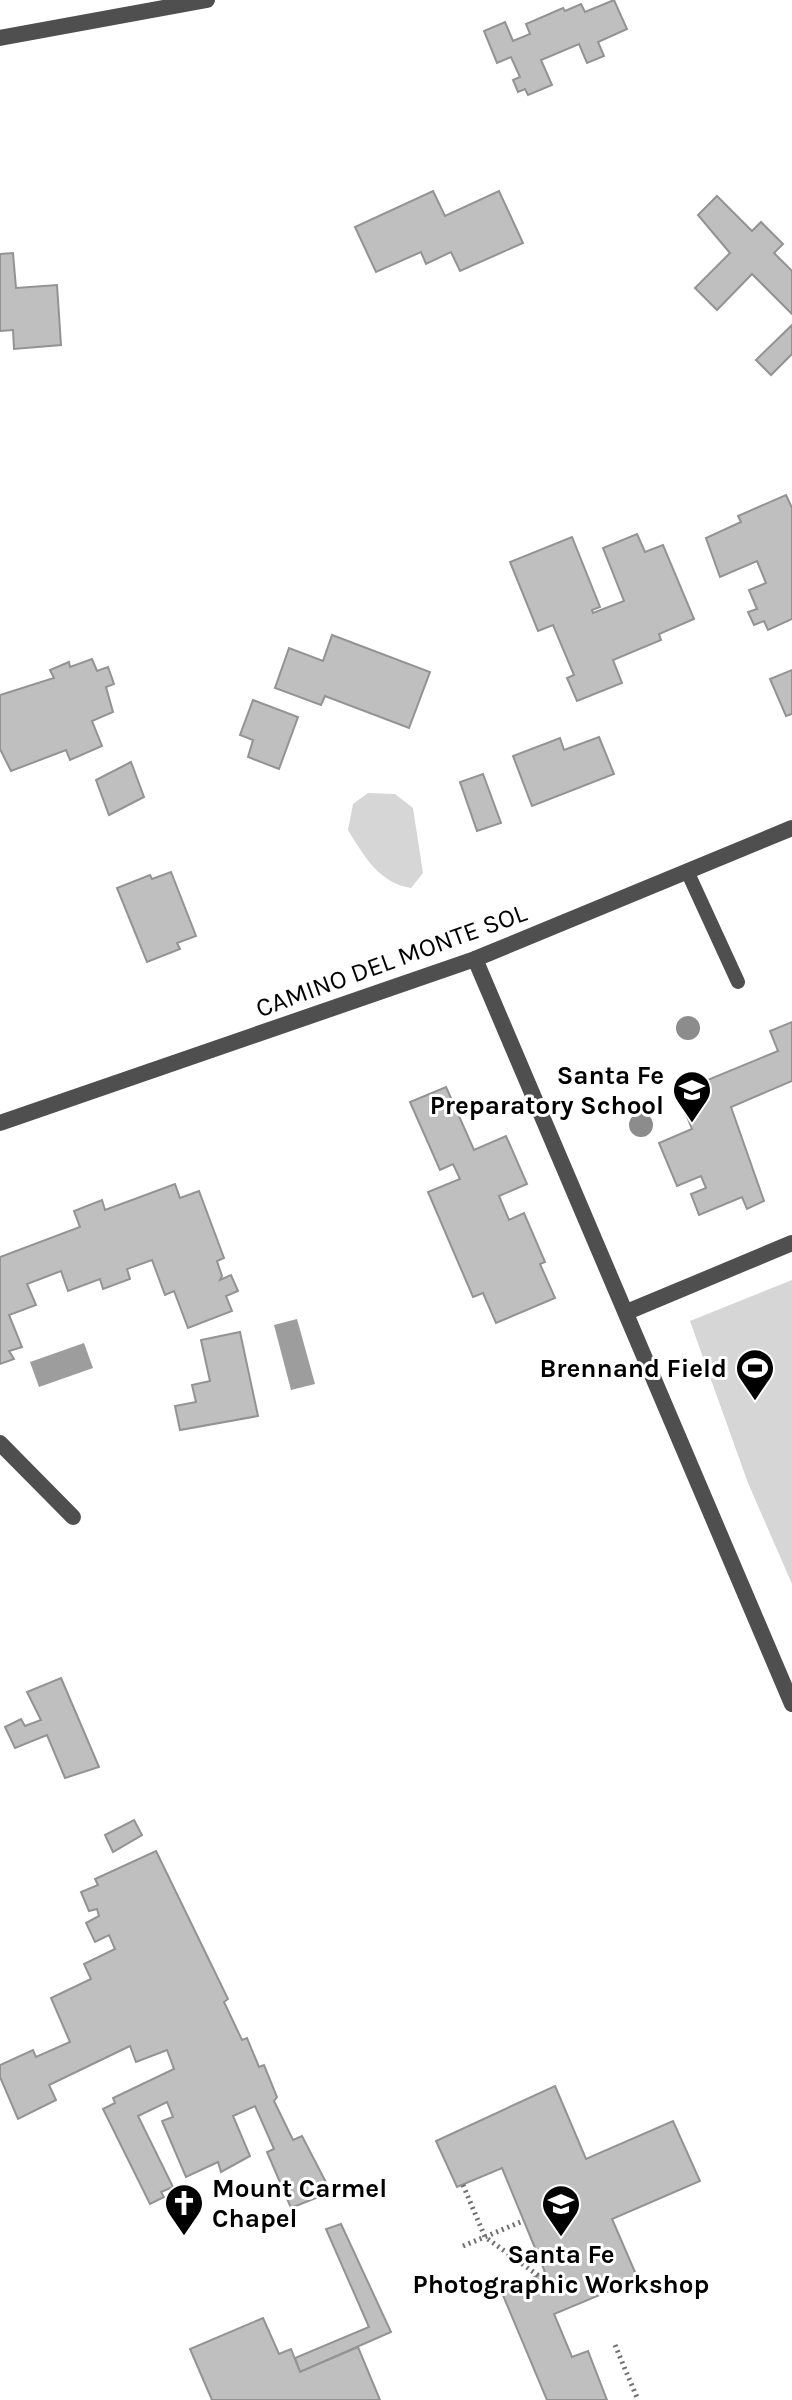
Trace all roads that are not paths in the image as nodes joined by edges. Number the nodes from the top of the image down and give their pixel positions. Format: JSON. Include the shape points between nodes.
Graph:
{"nodes":[{"id":1,"x":207,"y":0,"type":"edge"},
{"id":2,"x":0,"y":38,"type":"edge"},
{"id":3,"x":792,"y":828,"type":"edge"},
{"id":4,"x":687,"y":871,"type":"junction"},
{"id":5,"x":475,"y":959,"type":"junction"},
{"id":6,"x":738,"y":982,"type":"dead end"},
{"id":7,"x":0,"y":1123,"type":"edge"},
{"id":8,"x":792,"y":1243,"type":"edge"},
{"id":9,"x":627,"y":1312,"type":"junction"},
{"id":10,"x":0,"y":1443,"type":"edge"},
{"id":11,"x":73,"y":1517,"type":"dead end"},
{"id":12,"x":792,"y":1704,"type":"edge"}],
"edges":[{"from":1,"to":2,"type":"street"},
{"from":3,"to":4,"type":"street","name":"CAMINO DEL MONTE SOL"},
{"from":4,"to":5,"type":"street","name":"CAMINO DEL MONTE SOL"},
{"from":4,"to":6,"type":"lane"},
{"from":5,"to":7,"type":"street","name":"CAMINO DEL MONTE SOL"},
{"from":5,"to":9,"type":"street"},
{"from":8,"to":9,"type":"street"},
{"from":9,"to":12,"type":"street"},
{"from":10,"to":11,"type":"street"}]}
